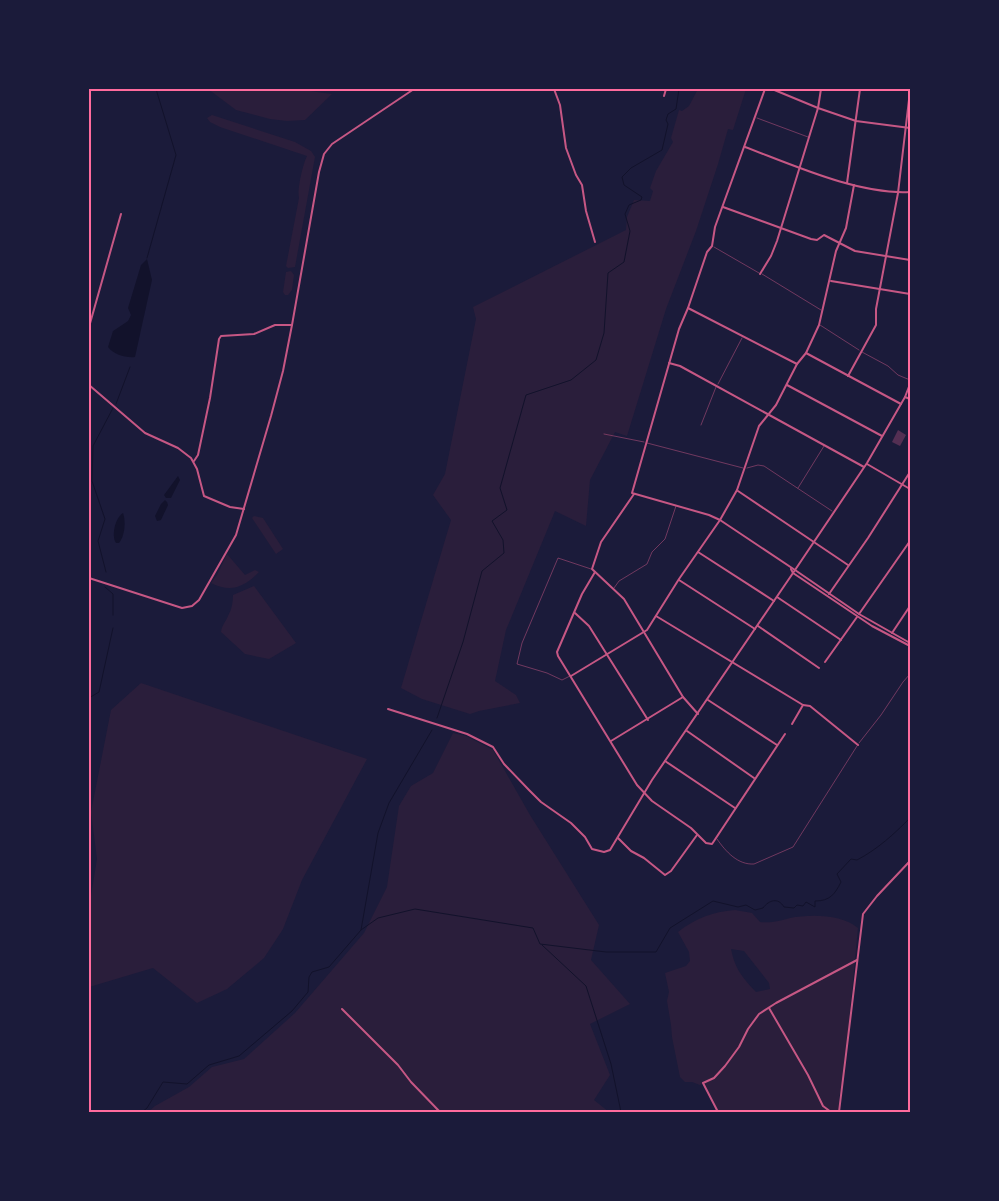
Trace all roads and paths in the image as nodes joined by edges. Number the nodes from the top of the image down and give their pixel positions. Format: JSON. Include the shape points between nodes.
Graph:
{"nodes":[{"id":1,"x":414,"y":89,"type":"edge"},
{"id":2,"x":554,"y":89,"type":"edge"},
{"id":3,"x":666,"y":89,"type":"edge"},
{"id":4,"x":765,"y":89,"type":"edge"},
{"id":5,"x":772,"y":89,"type":"edge"},
{"id":6,"x":787,"y":89,"type":"edge"},
{"id":7,"x":821,"y":89,"type":"edge"},
{"id":8,"x":860,"y":89,"type":"edge"},
{"id":9,"x":910,"y":91,"type":"edge"},
{"id":10,"x":786,"y":94,"type":"junction"},
{"id":11,"x":664,"y":96,"type":"dead end"},
{"id":12,"x":818,"y":108,"type":"junction"},
{"id":13,"x":755,"y":118,"type":"junction"},
{"id":14,"x":856,"y":121,"type":"junction"},
{"id":15,"x":906,"y":127,"type":"junction"},
{"id":16,"x":910,"y":128,"type":"edge"},
{"id":17,"x":809,"y":138,"type":"junction"},
{"id":18,"x":745,"y":146,"type":"junction"},
{"id":19,"x":800,"y":167,"type":"junction"},
{"id":20,"x":847,"y":183,"type":"junction"},
{"id":21,"x":854,"y":185,"type":"junction"},
{"id":22,"x":910,"y":192,"type":"edge"},
{"id":23,"x":898,"y":193,"type":"junction"},
{"id":24,"x":723,"y":207,"type":"junction"},
{"id":25,"x":122,"y":214,"type":"dead end"},
{"id":26,"x":780,"y":228,"type":"junction"},
{"id":27,"x":595,"y":242,"type":"dead end"},
{"id":28,"x":840,"y":243,"type":"junction"},
{"id":29,"x":712,"y":246,"type":"junction"},
{"id":30,"x":886,"y":256,"type":"junction"},
{"id":31,"x":910,"y":260,"type":"edge"},
{"id":32,"x":760,"y":274,"type":"junction"},
{"id":33,"x":830,"y":280,"type":"junction"},
{"id":34,"x":880,"y":289,"type":"junction"},
{"id":35,"x":910,"y":294,"type":"edge"},
{"id":36,"x":688,"y":308,"type":"junction"},
{"id":37,"x":824,"y":311,"type":"junction"},
{"id":38,"x":292,"y":325,"type":"junction"},
{"id":39,"x":819,"y":325,"type":"junction"},
{"id":40,"x":89,"y":327,"type":"edge"},
{"id":41,"x":742,"y":336,"type":"junction"},
{"id":42,"x":862,"y":351,"type":"junction"},
{"id":43,"x":806,"y":353,"type":"junction"},
{"id":44,"x":669,"y":363,"type":"junction"},
{"id":45,"x":797,"y":364,"type":"junction"},
{"id":46,"x":848,"y":376,"type":"junction"},
{"id":47,"x":910,"y":380,"type":"edge"},
{"id":48,"x":910,"y":384,"type":"edge"},
{"id":49,"x":89,"y":385,"type":"edge"},
{"id":50,"x":787,"y":385,"type":"junction"},
{"id":51,"x":716,"y":386,"type":"junction"},
{"id":52,"x":906,"y":396,"type":"junction"},
{"id":53,"x":910,"y":399,"type":"edge"},
{"id":54,"x":901,"y":405,"type":"junction"},
{"id":55,"x":768,"y":415,"type":"junction"},
{"id":56,"x":701,"y":425,"type":"dead end"},
{"id":57,"x":604,"y":434,"type":"dead end"},
{"id":58,"x":882,"y":436,"type":"junction"},
{"id":59,"x":645,"y":442,"type":"junction"},
{"id":60,"x":825,"y":445,"type":"junction"},
{"id":61,"x":194,"y":461,"type":"junction"},
{"id":62,"x":866,"y":463,"type":"junction"},
{"id":63,"x":864,"y":467,"type":"junction"},
{"id":64,"x":746,"y":468,"type":"junction"},
{"id":65,"x":910,"y":472,"type":"edge"},
{"id":66,"x":903,"y":485,"type":"junction"},
{"id":67,"x":798,"y":488,"type":"junction"},
{"id":68,"x":910,"y":489,"type":"edge"},
{"id":69,"x":737,"y":490,"type":"junction"},
{"id":70,"x":633,"y":493,"type":"junction"},
{"id":71,"x":676,"y":505,"type":"junction"},
{"id":72,"x":244,"y":509,"type":"junction"},
{"id":73,"x":833,"y":512,"type":"junction"},
{"id":74,"x":720,"y":520,"type":"junction"},
{"id":75,"x":910,"y":540,"type":"edge"},
{"id":76,"x":814,"y":541,"type":"junction"},
{"id":77,"x":698,"y":552,"type":"junction"},
{"id":78,"x":848,"y":565,"type":"junction"},
{"id":79,"x":593,"y":570,"type":"junction"},
{"id":80,"x":794,"y":571,"type":"junction"},
{"id":81,"x":89,"y":578,"type":"edge"},
{"id":82,"x":679,"y":579,"type":"junction"},
{"id":83,"x":614,"y":588,"type":"junction"},
{"id":84,"x":829,"y":594,"type":"junction"},
{"id":85,"x":777,"y":597,"type":"junction"},
{"id":86,"x":774,"y":601,"type":"junction"},
{"id":87,"x":910,"y":606,"type":"edge"},
{"id":88,"x":575,"y":614,"type":"junction"},
{"id":89,"x":656,"y":616,"type":"junction"},
{"id":90,"x":858,"y":616,"type":"junction"},
{"id":91,"x":757,"y":626,"type":"junction"},
{"id":92,"x":755,"y":629,"type":"junction"},
{"id":93,"x":644,"y":632,"type":"junction"},
{"id":94,"x":892,"y":634,"type":"junction"},
{"id":95,"x":841,"y":640,"type":"junction"},
{"id":96,"x":910,"y":643,"type":"edge"},
{"id":97,"x":910,"y":646,"type":"edge"},
{"id":98,"x":607,"y":653,"type":"junction"},
{"id":99,"x":732,"y":662,"type":"junction"},
{"id":100,"x":825,"y":662,"type":"dead end"},
{"id":101,"x":820,"y":668,"type":"dead end"},
{"id":102,"x":910,"y":674,"type":"edge"},
{"id":103,"x":571,"y":676,"type":"junction"},
{"id":104,"x":683,"y":697,"type":"junction"},
{"id":105,"x":708,"y":700,"type":"junction"},
{"id":106,"x":803,"y":705,"type":"junction"},
{"id":107,"x":388,"y":710,"type":"dead end"},
{"id":108,"x":698,"y":714,"type":"junction"},
{"id":109,"x":648,"y":720,"type":"junction"},
{"id":110,"x":792,"y":724,"type":"dead end"},
{"id":111,"x":687,"y":731,"type":"junction"},
{"id":112,"x":785,"y":734,"type":"dead end"},
{"id":113,"x":611,"y":741,"type":"junction"},
{"id":114,"x":777,"y":745,"type":"junction"},
{"id":115,"x":858,"y":745,"type":"junction"},
{"id":116,"x":665,"y":762,"type":"junction"},
{"id":117,"x":754,"y":778,"type":"junction"},
{"id":118,"x":644,"y":792,"type":"junction"},
{"id":119,"x":735,"y":808,"type":"junction"},
{"id":120,"x":697,"y":835,"type":"junction"},
{"id":121,"x":618,"y":838,"type":"junction"},
{"id":122,"x":716,"y":838,"type":"junction"},
{"id":123,"x":910,"y":861,"type":"edge"},
{"id":124,"x":858,"y":959,"type":"junction"},
{"id":125,"x":769,"y":1008,"type":"junction"},
{"id":126,"x":342,"y":1009,"type":"dead end"},
{"id":127,"x":440,"y":1112,"type":"edge"},
{"id":128,"x":718,"y":1112,"type":"edge"},
{"id":129,"x":831,"y":1112,"type":"edge"},
{"id":130,"x":840,"y":1112,"type":"edge"}],
"edges":[{"from":1,"to":38,"type":"street","via":[[338,140],[324,154]]},
{"from":2,"to":27,"type":"street","via":[[560,105],[566,148],[582,185]]},
{"from":3,"to":11,"type":"street"},
{"from":4,"to":13,"type":"street"},
{"from":5,"to":10,"type":"street"},
{"from":6,"to":10,"type":"street"},
{"from":7,"to":12,"type":"street"},
{"from":8,"to":14,"type":"street"},
{"from":9,"to":15,"type":"street"},
{"from":10,"to":12,"type":"street"},
{"from":12,"to":14,"type":"street"},
{"from":12,"to":17,"type":"street"},
{"from":13,"to":17,"type":"lane"},
{"from":13,"to":18,"type":"street"},
{"from":14,"to":15,"type":"street"},
{"from":14,"to":20,"type":"street"},
{"from":15,"to":16,"type":"street"},
{"from":15,"to":23,"type":"street"},
{"from":17,"to":19,"type":"street"},
{"from":18,"to":19,"type":"street"},
{"from":18,"to":24,"type":"street"},
{"from":19,"to":20,"type":"street"},
{"from":19,"to":26,"type":"street"},
{"from":20,"to":21,"type":"street"},
{"from":21,"to":23,"type":"street"},
{"from":21,"to":28,"type":"street"},
{"from":22,"to":23,"type":"street"},
{"from":23,"to":30,"type":"street"},
{"from":24,"to":26,"type":"street"},
{"from":24,"to":29,"type":"street"},
{"from":25,"to":40,"type":"street"},
{"from":26,"to":28,"type":"street","via":[[814,240],[824,235]]},
{"from":26,"to":32,"type":"street","via":[[771,256]]},
{"from":28,"to":30,"type":"street","via":[[855,251]]},
{"from":28,"to":33,"type":"street"},
{"from":29,"to":32,"type":"lane"},
{"from":29,"to":36,"type":"street"},
{"from":30,"to":31,"type":"street"},
{"from":30,"to":34,"type":"street"},
{"from":32,"to":37,"type":"lane"},
{"from":33,"to":34,"type":"street"},
{"from":33,"to":37,"type":"street"},
{"from":34,"to":35,"type":"street"},
{"from":34,"to":42,"type":"street","via":[[876,325]]},
{"from":36,"to":41,"type":"street"},
{"from":36,"to":44,"type":"street"},
{"from":37,"to":39,"type":"street"},
{"from":38,"to":61,"type":"street","via":[[275,325],[254,334],[221,336]]},
{"from":38,"to":72,"type":"street","via":[[281,380]]},
{"from":39,"to":42,"type":"lane"},
{"from":39,"to":43,"type":"street"},
{"from":41,"to":45,"type":"street"},
{"from":41,"to":51,"type":"lane"},
{"from":42,"to":46,"type":"street"},
{"from":42,"to":47,"type":"lane"},
{"from":43,"to":45,"type":"street"},
{"from":43,"to":46,"type":"street"},
{"from":44,"to":51,"type":"street"},
{"from":44,"to":59,"type":"street"},
{"from":45,"to":50,"type":"street"},
{"from":46,"to":54,"type":"street"},
{"from":48,"to":52,"type":"street"},
{"from":49,"to":61,"type":"street","via":[[145,433],[178,448]]},
{"from":50,"to":55,"type":"street"},
{"from":50,"to":58,"type":"street"},
{"from":51,"to":55,"type":"street"},
{"from":51,"to":56,"type":"lane"},
{"from":52,"to":53,"type":"street"},
{"from":52,"to":54,"type":"street"},
{"from":54,"to":58,"type":"street"},
{"from":55,"to":60,"type":"street"},
{"from":55,"to":64,"type":"street","via":[[757,429]]},
{"from":57,"to":59,"type":"lane"},
{"from":58,"to":62,"type":"street"},
{"from":59,"to":64,"type":"lane"},
{"from":59,"to":70,"type":"street"},
{"from":60,"to":63,"type":"street"},
{"from":60,"to":67,"type":"lane"},
{"from":61,"to":72,"type":"street","via":[[204,496]]},
{"from":62,"to":63,"type":"street"},
{"from":62,"to":66,"type":"street"},
{"from":63,"to":73,"type":"street"},
{"from":64,"to":67,"type":"lane","via":[[762,465]]},
{"from":64,"to":69,"type":"street"},
{"from":65,"to":66,"type":"street"},
{"from":66,"to":68,"type":"street"},
{"from":66,"to":78,"type":"street"},
{"from":67,"to":73,"type":"lane"},
{"from":69,"to":74,"type":"street"},
{"from":69,"to":76,"type":"street"},
{"from":70,"to":71,"type":"street"},
{"from":70,"to":79,"type":"street","via":[[602,542]]},
{"from":71,"to":74,"type":"street"},
{"from":71,"to":83,"type":"lane","via":[[665,538],[652,552],[647,564],[619,581]]},
{"from":72,"to":81,"type":"street","via":[[228,552],[192,606],[182,608]]},
{"from":73,"to":76,"type":"street"},
{"from":74,"to":77,"type":"street"},
{"from":74,"to":80,"type":"street"},
{"from":75,"to":90,"type":"street"},
{"from":76,"to":78,"type":"street"},
{"from":76,"to":80,"type":"street"},
{"from":77,"to":82,"type":"street"},
{"from":77,"to":86,"type":"street"},
{"from":78,"to":84,"type":"street"},
{"from":79,"to":83,"type":"street"},
{"from":79,"to":88,"type":"street"},
{"from":79,"to":103,"type":"lane","via":[[558,558],[522,643],[517,664],[562,680]]},
{"from":80,"to":84,"type":"street"},
{"from":80,"to":85,"type":"street"},
{"from":80,"to":90,"type":"street"},
{"from":82,"to":89,"type":"street"},
{"from":82,"to":92,"type":"street"},
{"from":83,"to":93,"type":"street"},
{"from":84,"to":90,"type":"street"},
{"from":85,"to":86,"type":"street"},
{"from":85,"to":95,"type":"street"},
{"from":86,"to":91,"type":"street"},
{"from":87,"to":94,"type":"street"},
{"from":88,"to":98,"type":"street","via":[[589,626]]},
{"from":88,"to":103,"type":"street","via":[[557,652]]},
{"from":89,"to":93,"type":"street"},
{"from":89,"to":99,"type":"street"},
{"from":90,"to":94,"type":"street"},
{"from":90,"to":95,"type":"street"},
{"from":90,"to":97,"type":"street"},
{"from":91,"to":92,"type":"street"},
{"from":91,"to":101,"type":"street"},
{"from":92,"to":99,"type":"street"},
{"from":93,"to":98,"type":"street"},
{"from":93,"to":104,"type":"street"},
{"from":94,"to":96,"type":"street"},
{"from":95,"to":100,"type":"street"},
{"from":98,"to":103,"type":"street"},
{"from":98,"to":109,"type":"street"},
{"from":99,"to":105,"type":"street"},
{"from":99,"to":106,"type":"street"},
{"from":102,"to":115,"type":"lane"},
{"from":103,"to":113,"type":"street"},
{"from":104,"to":108,"type":"street"},
{"from":104,"to":109,"type":"street"},
{"from":105,"to":108,"type":"street"},
{"from":105,"to":114,"type":"street"},
{"from":106,"to":110,"type":"street"},
{"from":106,"to":115,"type":"street","via":[[814,708]]},
{"from":107,"to":121,"type":"street","via":[[467,734],[494,747],[518,779],[541,802],[571,823],[592,849],[610,850]]},
{"from":108,"to":111,"type":"street"},
{"from":109,"to":113,"type":"street"},
{"from":111,"to":116,"type":"street"},
{"from":111,"to":117,"type":"street"},
{"from":112,"to":114,"type":"street"},
{"from":113,"to":118,"type":"street"},
{"from":114,"to":117,"type":"street"},
{"from":115,"to":122,"type":"lane","via":[[793,847],[748,864],[734,858]]},
{"from":116,"to":118,"type":"street"},
{"from":116,"to":119,"type":"street"},
{"from":117,"to":119,"type":"street"},
{"from":118,"to":120,"type":"street"},
{"from":118,"to":121,"type":"street"},
{"from":119,"to":122,"type":"street"},
{"from":120,"to":121,"type":"street","via":[[665,875]]},
{"from":120,"to":122,"type":"street","via":[[709,844]]},
{"from":123,"to":124,"type":"street","via":[[863,914]]},
{"from":124,"to":125,"type":"street"},
{"from":124,"to":130,"type":"street"},
{"from":125,"to":128,"type":"street","via":[[754,1020],[718,1075],[704,1083]]},
{"from":125,"to":129,"type":"street","via":[[823,1106]]},
{"from":126,"to":127,"type":"street"}]}
